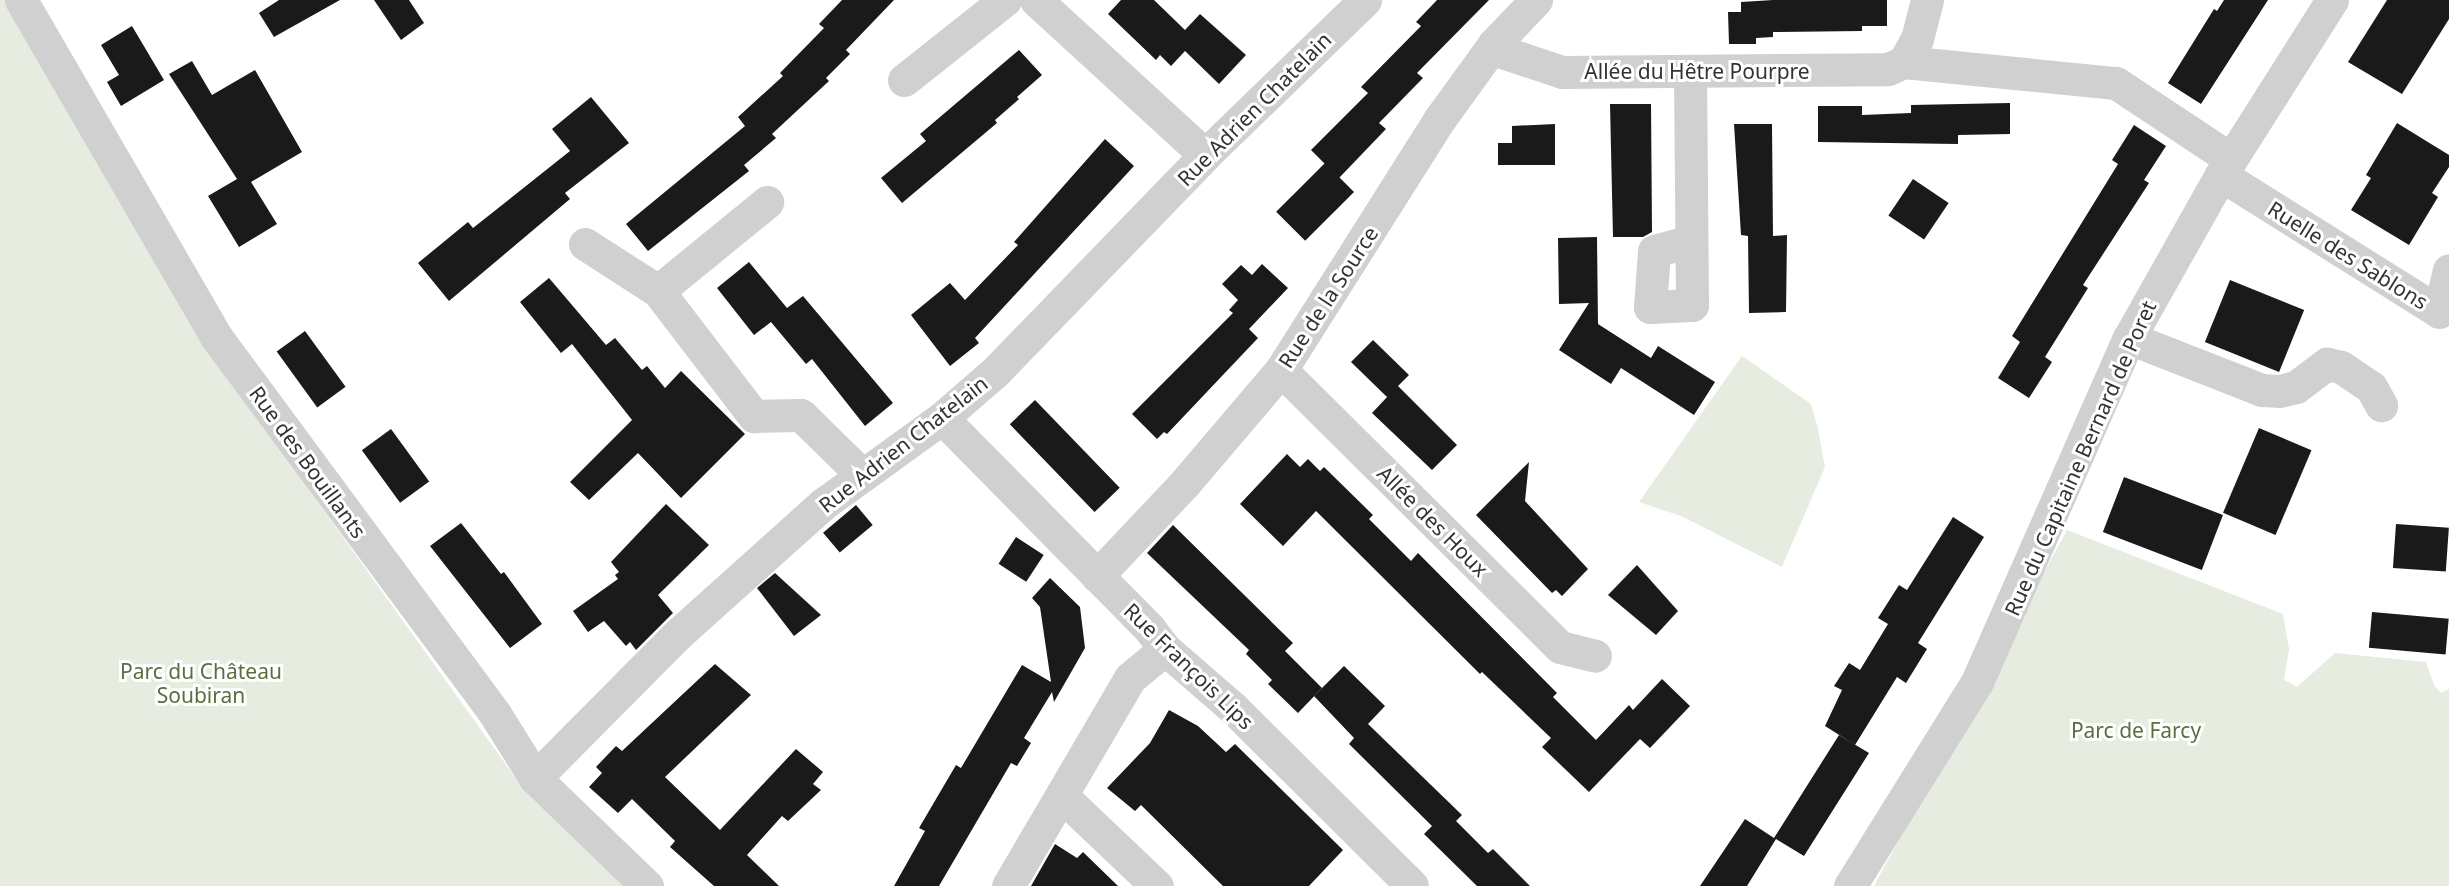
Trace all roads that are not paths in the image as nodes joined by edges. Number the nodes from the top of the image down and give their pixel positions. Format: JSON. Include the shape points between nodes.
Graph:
{"nodes":[{"id":1,"x":21,"y":0,"type":"edge"},
{"id":2,"x":1005,"y":0,"type":"edge"},
{"id":3,"x":1036,"y":0,"type":"edge"},
{"id":4,"x":1365,"y":0,"type":"edge"},
{"id":5,"x":1536,"y":0,"type":"edge"},
{"id":6,"x":1928,"y":0,"type":"edge"},
{"id":7,"x":2332,"y":0,"type":"edge"},
{"id":8,"x":1494,"y":44,"type":"junction"},
{"id":9,"x":1904,"y":62,"type":"junction"},
{"id":10,"x":1690,"y":72,"type":"junction"},
{"id":11,"x":904,"y":80,"type":"dead end"},
{"id":12,"x":1205,"y":155,"type":"junction"},
{"id":13,"x":2226,"y":167,"type":"junction"},
{"id":14,"x":767,"y":202,"type":"dead end"},
{"id":15,"x":1691,"y":241,"type":"dead end"},
{"id":16,"x":585,"y":244,"type":"dead end"},
{"id":17,"x":2449,"y":270,"type":"edge"},
{"id":18,"x":658,"y":291,"type":"junction"},
{"id":19,"x":2130,"y":338,"type":"junction"},
{"id":20,"x":1281,"y":370,"type":"junction"},
{"id":21,"x":2381,"y":405,"type":"dead end"},
{"id":22,"x":942,"y":418,"type":"junction"},
{"id":23,"x":862,"y":475,"type":"junction"},
{"id":24,"x":1097,"y":576,"type":"junction"},
{"id":25,"x":1166,"y":649,"type":"junction"},
{"id":26,"x":1595,"y":656,"type":"dead end"},
{"id":27,"x":535,"y":778,"type":"junction"},
{"id":28,"x":1062,"y":796,"type":"junction"},
{"id":29,"x":647,"y":886,"type":"edge"},
{"id":30,"x":1008,"y":886,"type":"edge"},
{"id":31,"x":1157,"y":886,"type":"edge"},
{"id":32,"x":1412,"y":886,"type":"edge"},
{"id":33,"x":1850,"y":886,"type":"edge"}],
"edges":[{"from":1,"to":27,"type":"street","name":"Rue des Bouillants","via":[[217,338],[495,714]]},
{"from":2,"to":11,"type":"street"},
{"from":3,"to":12,"type":"street"},
{"from":4,"to":12,"type":"street","name":"Rue Adrien Chatelain"},
{"from":5,"to":8,"type":"street","name":"Rue de la Source"},
{"from":6,"to":9,"type":"street","via":[[1917,39]]},
{"from":7,"to":13,"type":"street","name":"Rue du Capitaine Bernard de Poret"},
{"from":8,"to":10,"type":"street","name":"Allée du Hêtre Pourpre","via":[[1505,53],[1562,72]]},
{"from":8,"to":20,"type":"street","name":"Rue de la Source","via":[[1438,120]]},
{"from":9,"to":10,"type":"street","name":"Allée du Hêtre Pourpre","via":[[1888,69]]},
{"from":9,"to":13,"type":"street","name":"Allée du Hêtre Pourpre","via":[[2116,82]]},
{"from":10,"to":15,"type":"street"},
{"from":12,"to":22,"type":"street","name":"Rue Adrien Chatelain","via":[[996,371]]},
{"from":13,"to":17,"type":"street","name":"Ruelle des Sablons","via":[[2439,312]]},
{"from":13,"to":19,"type":"street","name":"Rue du Capitaine Bernard de Poret"},
{"from":14,"to":18,"type":"street"},
{"from":16,"to":18,"type":"street"},
{"from":18,"to":23,"type":"street","via":[[754,416],[801,415]]},
{"from":19,"to":21,"type":"street","via":[[2262,390],[2296,387],[2327,364],[2341,367],[2371,387]]},
{"from":19,"to":33,"type":"street","name":"Rue du Capitaine Bernard de Poret","via":[[1977,682]]},
{"from":20,"to":24,"type":"street","name":"Rue de la Source","via":[[1184,484]]},
{"from":20,"to":26,"type":"street","name":"Allée des Houx","via":[[1560,647]]},
{"from":22,"to":23,"type":"street","name":"Rue Adrien Chatelain"},
{"from":22,"to":24,"type":"street","name":"Rue François Lips"},
{"from":23,"to":27,"type":"street","name":"Rue Adrien Chatelain","via":[[823,504],[676,635]]},
{"from":24,"to":25,"type":"street","name":"Rue François Lips"},
{"from":25,"to":28,"type":"street","via":[[1130,678]]},
{"from":25,"to":32,"type":"street","name":"Rue François Lips","via":[[1233,708]]},
{"from":27,"to":29,"type":"street","name":"Rue des Bouillants"},
{"from":28,"to":30,"type":"street"},
{"from":28,"to":31,"type":"street"}]}
